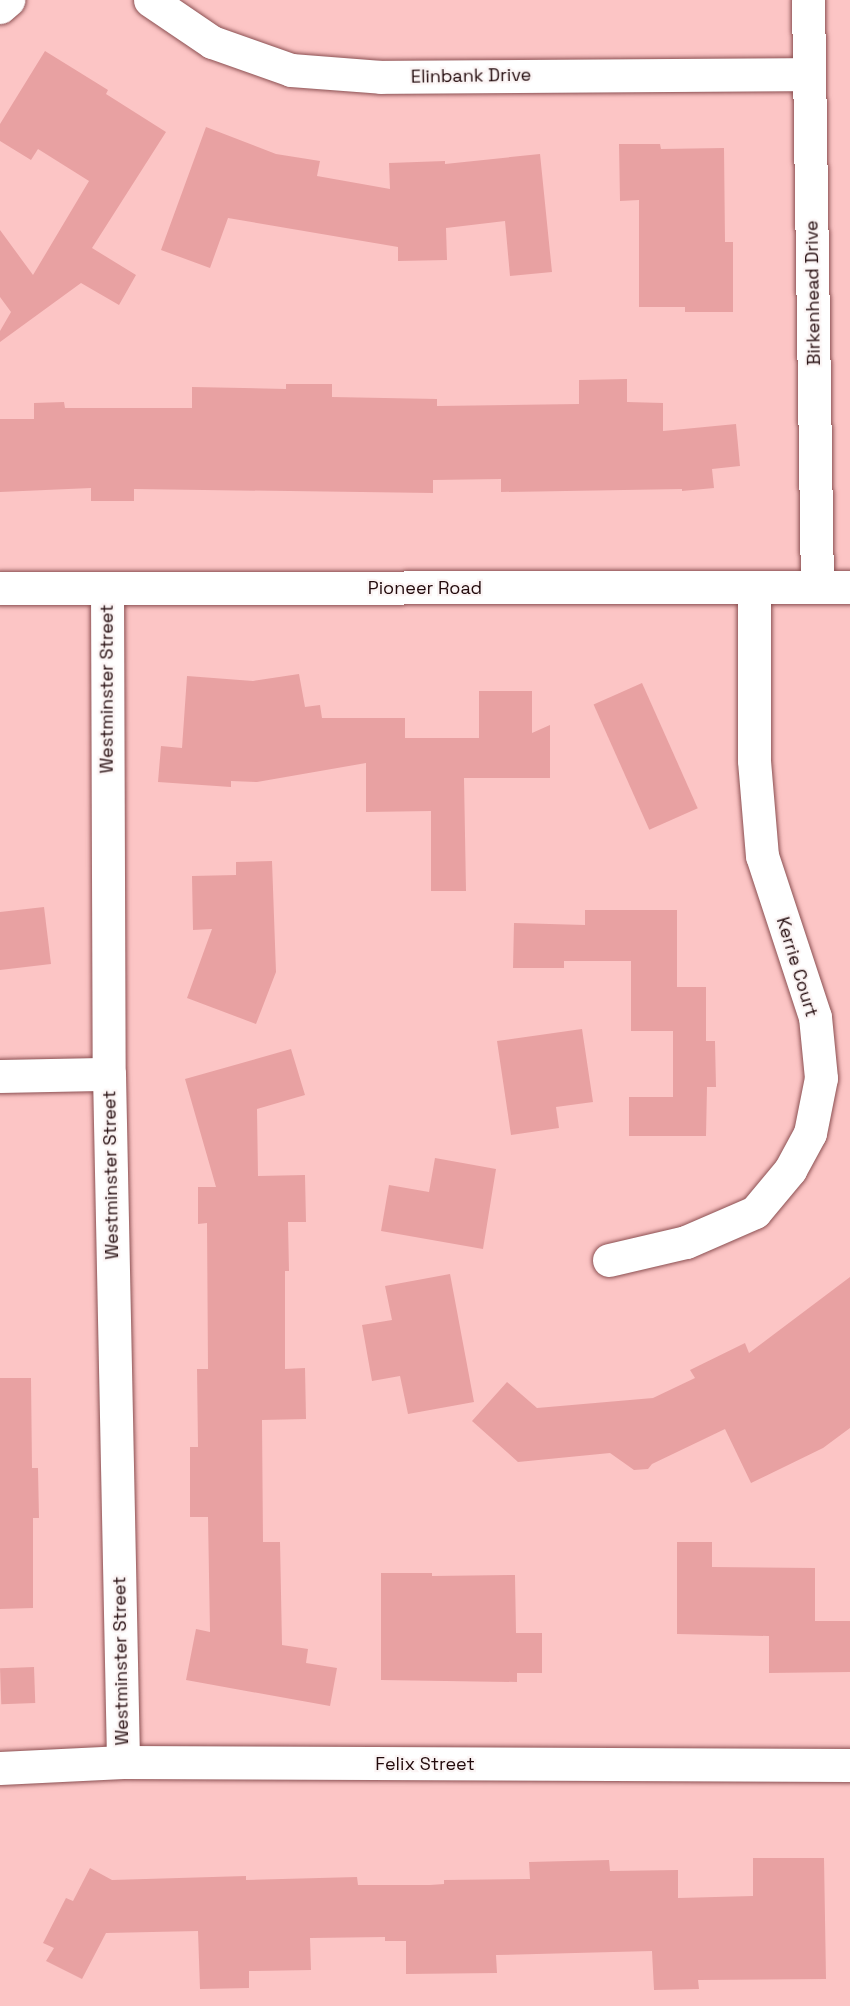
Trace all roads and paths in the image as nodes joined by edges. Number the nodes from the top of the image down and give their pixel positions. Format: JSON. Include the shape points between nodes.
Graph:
{"nodes":[{"id":1,"x":8,"y":0,"type":"edge"},
{"id":2,"x":150,"y":0,"type":"edge"},
{"id":3,"x":808,"y":0,"type":"edge"},
{"id":4,"x":0,"y":7,"type":"edge"},
{"id":5,"x":809,"y":74,"type":"junction"},
{"id":6,"x":817,"y":586,"type":"junction"},
{"id":7,"x":850,"y":586,"type":"edge"},
{"id":8,"x":754,"y":587,"type":"junction"},
{"id":9,"x":0,"y":588,"type":"edge"},
{"id":10,"x":107,"y":588,"type":"junction"},
{"id":11,"x":109,"y":1074,"type":"junction"},
{"id":12,"x":0,"y":1076,"type":"edge"},
{"id":13,"x":609,"y":1260,"type":"dead end"},
{"id":14,"x":123,"y":1762,"type":"junction"},
{"id":15,"x":850,"y":1765,"type":"edge"},
{"id":16,"x":0,"y":1768,"type":"edge"}],
"edges":[{"from":1,"to":4,"type":"street"},
{"from":2,"to":5,"type":"street","name":"Elinbank Drive","via":[[212,42],[291,70],[381,77]]},
{"from":3,"to":5,"type":"street","name":"Birkenhead Drive"},
{"from":5,"to":6,"type":"street","name":"Birkenhead Drive"},
{"from":6,"to":7,"type":"street","name":"Pioneer Road"},
{"from":6,"to":8,"type":"street","name":"Pioneer Road"},
{"from":8,"to":10,"type":"street","name":"Pioneer Road"},
{"from":8,"to":13,"type":"street","name":"Kerrie Court","via":[[754,760],[762,856],[815,1017],[821,1078],[810,1133],[790,1170],[755,1212],[686,1242]]},
{"from":9,"to":10,"type":"street","name":"Pioneer Road"},
{"from":10,"to":11,"type":"street","name":"Westminster Street"},
{"from":11,"to":12,"type":"street"},
{"from":11,"to":14,"type":"street","name":"Westminster Street"},
{"from":14,"to":15,"type":"street","name":"Felix Street"},
{"from":14,"to":16,"type":"street","name":"Felix Street"}]}
